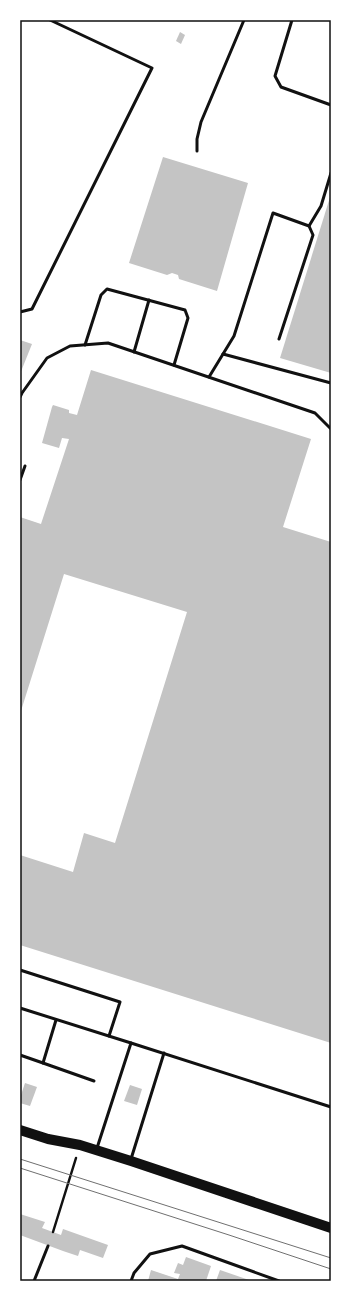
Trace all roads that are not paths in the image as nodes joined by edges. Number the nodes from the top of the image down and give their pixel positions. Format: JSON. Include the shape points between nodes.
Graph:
{"nodes":[{"id":1,"x":50,"y":20,"type":"edge"},
{"id":2,"x":244,"y":20,"type":"edge"},
{"id":3,"x":292,"y":20,"type":"edge"},
{"id":4,"x":331,"y":105,"type":"edge"},
{"id":5,"x":197,"y":151,"type":"dead end"},
{"id":6,"x":331,"y":173,"type":"edge"},
{"id":7,"x":309,"y":226,"type":"junction"},
{"id":8,"x":149,"y":300,"type":"junction"},
{"id":9,"x":20,"y":312,"type":"edge"},
{"id":10,"x":279,"y":339,"type":"dead end"},
{"id":11,"x":85,"y":345,"type":"junction"},
{"id":12,"x":134,"y":352,"type":"junction"},
{"id":13,"x":223,"y":354,"type":"junction"},
{"id":14,"x":174,"y":365,"type":"junction"},
{"id":15,"x":209,"y":377,"type":"junction"},
{"id":16,"x":331,"y":383,"type":"edge"},
{"id":17,"x":20,"y":397,"type":"edge"},
{"id":18,"x":331,"y":428,"type":"edge"},
{"id":19,"x":25,"y":466,"type":"dead end"},
{"id":20,"x":20,"y":480,"type":"edge"},
{"id":21,"x":20,"y":970,"type":"edge"},
{"id":22,"x":20,"y":1008,"type":"edge"},
{"id":23,"x":56,"y":1020,"type":"junction"},
{"id":24,"x":109,"y":1036,"type":"junction"},
{"id":25,"x":131,"y":1043,"type":"junction"},
{"id":26,"x":164,"y":1053,"type":"junction"},
{"id":27,"x":20,"y":1055,"type":"edge"},
{"id":28,"x":43,"y":1063,"type":"junction"},
{"id":29,"x":94,"y":1081,"type":"dead end"},
{"id":30,"x":331,"y":1107,"type":"edge"},
{"id":31,"x":20,"y":1130,"type":"edge"},
{"id":32,"x":96,"y":1150,"type":"junction"},
{"id":33,"x":131,"y":1161,"type":"junction"},
{"id":34,"x":331,"y":1228,"type":"edge"},
{"id":35,"x":48,"y":1246,"type":"dead end"},
{"id":36,"x":34,"y":1281,"type":"edge"},
{"id":37,"x":131,"y":1281,"type":"edge"},
{"id":38,"x":279,"y":1281,"type":"edge"}],
"edges":[{"from":1,"to":9,"type":"lane","via":[[152,68],[32,309]]},
{"from":2,"to":5,"type":"lane","via":[[201,122]]},
{"from":3,"to":4,"type":"lane","via":[[275,76],[281,87]]},
{"from":6,"to":7,"type":"lane","via":[[321,206]]},
{"from":7,"to":10,"type":"lane","via":[[313,235]]},
{"from":7,"to":13,"type":"lane","via":[[273,213],[234,336]]},
{"from":8,"to":11,"type":"lane","via":[[107,288],[101,295]]},
{"from":8,"to":12,"type":"lane"},
{"from":8,"to":14,"type":"lane","via":[[184,310],[188,318]]},
{"from":11,"to":12,"type":"lane","via":[[108,343]]},
{"from":11,"to":17,"type":"lane","via":[[70,346],[47,358]]},
{"from":12,"to":14,"type":"lane"},
{"from":13,"to":15,"type":"lane"},
{"from":13,"to":16,"type":"lane"},
{"from":14,"to":15,"type":"lane"},
{"from":15,"to":18,"type":"lane","via":[[315,413]]},
{"from":19,"to":20,"type":"lane"},
{"from":21,"to":24,"type":"lane","via":[[120,1002]]},
{"from":22,"to":23,"type":"lane"},
{"from":23,"to":24,"type":"lane"},
{"from":23,"to":28,"type":"lane"},
{"from":24,"to":25,"type":"lane"},
{"from":25,"to":26,"type":"lane"},
{"from":25,"to":32,"type":"lane"},
{"from":26,"to":30,"type":"lane"},
{"from":26,"to":33,"type":"lane"},
{"from":27,"to":28,"type":"lane"},
{"from":28,"to":29,"type":"lane"},
{"from":31,"to":32,"type":"main road"},
{"from":32,"to":33,"type":"main road"},
{"from":33,"to":34,"type":"main road"},
{"from":35,"to":36,"type":"lane"},
{"from":37,"to":38,"type":"lane","via":[[134,1273],[150,1254],[182,1246]]}]}
